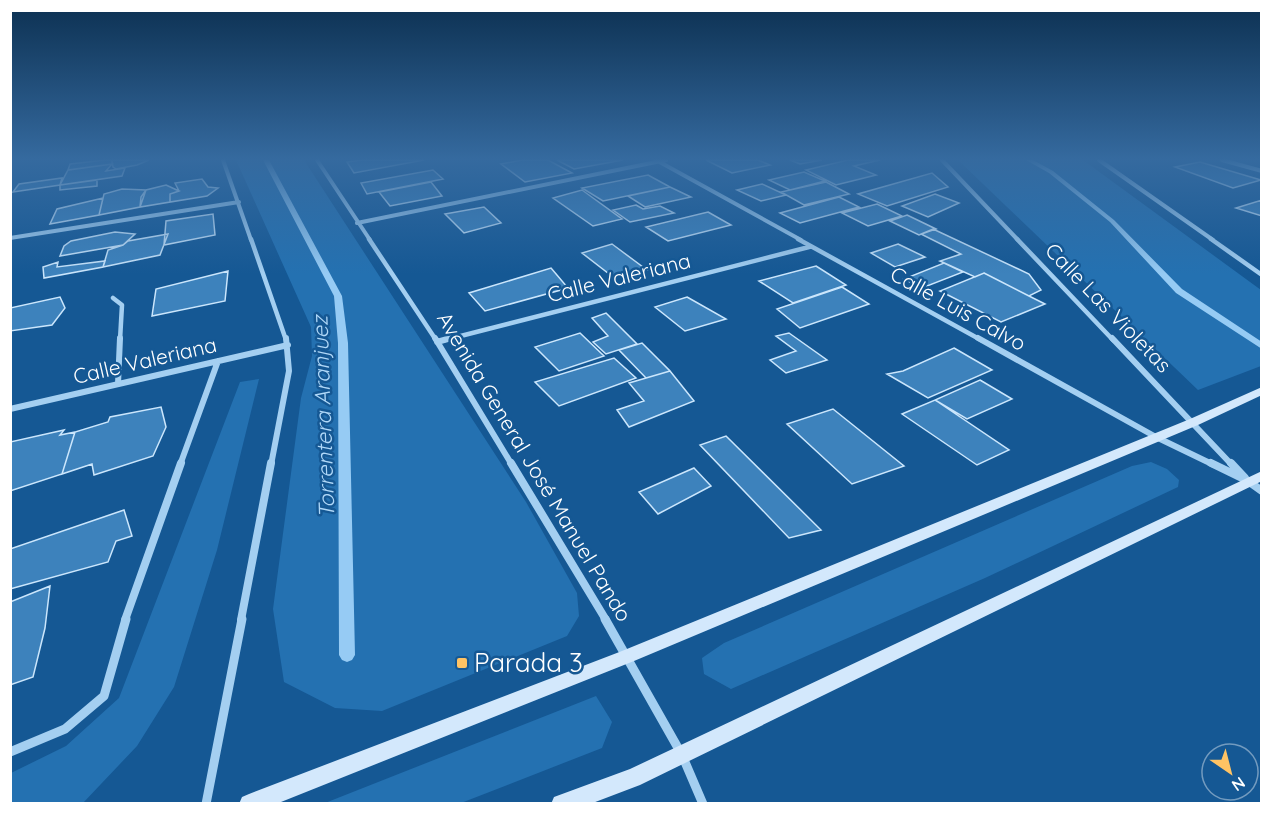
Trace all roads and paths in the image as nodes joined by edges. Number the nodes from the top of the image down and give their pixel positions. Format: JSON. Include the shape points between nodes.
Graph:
{"nodes":[{"id":1,"x":237,"y":198,"type":"edge"},
{"id":2,"x":341,"y":198,"type":"edge"},
{"id":3,"x":476,"y":198,"type":"edge"},
{"id":4,"x":724,"y":198,"type":"edge"},
{"id":5,"x":979,"y":198,"type":"edge"},
{"id":6,"x":1152,"y":198,"type":"edge"},
{"id":7,"x":239,"y":202,"type":"junction"},
{"id":8,"x":357,"y":223,"type":"junction"},
{"id":9,"x":10,"y":238,"type":"edge"},
{"id":10,"x":810,"y":247,"type":"junction"},
{"id":11,"x":1262,"y":276,"type":"edge"},
{"id":12,"x":114,"y":298,"type":"dead end"},
{"id":13,"x":437,"y":342,"type":"junction"},
{"id":14,"x":288,"y":345,"type":"junction"},
{"id":15,"x":218,"y":361,"type":"junction"},
{"id":16,"x":118,"y":384,"type":"junction"},
{"id":17,"x":1262,"y":390,"type":"edge"},
{"id":18,"x":10,"y":409,"type":"edge"},
{"id":19,"x":1194,"y":422,"type":"junction"},
{"id":20,"x":1156,"y":437,"type":"junction"},
{"id":21,"x":1257,"y":482,"type":"edge"},
{"id":22,"x":628,"y":656,"type":"junction"},
{"id":23,"x":10,"y":752,"type":"edge"},
{"id":24,"x":682,"y":755,"type":"junction"},
{"id":25,"x":206,"y":804,"type":"edge"},
{"id":26,"x":249,"y":804,"type":"edge"},
{"id":27,"x":561,"y":804,"type":"edge"},
{"id":28,"x":703,"y":804,"type":"edge"}],
"edges":[{"from":1,"to":7,"type":"street"},
{"from":2,"to":8,"type":"street","name":"Avenida General José Manuel Pando"},
{"from":3,"to":8,"type":"street"},
{"from":4,"to":10,"type":"street","name":"Calle Luis Calvo"},
{"from":5,"to":19,"type":"street","name":"Calle Las Violetas"},
{"from":6,"to":11,"type":"street"},
{"from":7,"to":9,"type":"street"},
{"from":7,"to":14,"type":"street"},
{"from":8,"to":13,"type":"street","name":"Avenida General José Manuel Pando"},
{"from":10,"to":13,"type":"street","name":"Calle Valeriana"},
{"from":10,"to":20,"type":"street","name":"Calle Luis Calvo"},
{"from":12,"to":16,"type":"street","via":[[122,305]]},
{"from":13,"to":22,"type":"street","name":"Avenida General José Manuel Pando"},
{"from":14,"to":15,"type":"street","name":"Calle Valeriana"},
{"from":14,"to":25,"type":"street","via":[[289,371]]},
{"from":15,"to":16,"type":"street","name":"Calle Valeriana"},
{"from":15,"to":23,"type":"street","via":[[131,600],[104,696],[65,729]]},
{"from":16,"to":18,"type":"street","name":"Calle Valeriana"},
{"from":17,"to":19,"type":"main road"},
{"from":19,"to":20,"type":"main road"},
{"from":19,"to":21,"type":"street","name":"Calle Las Violetas"},
{"from":20,"to":21,"type":"street","name":"Calle Luis Calvo"},
{"from":20,"to":22,"type":"main road"},
{"from":21,"to":24,"type":"main road"},
{"from":22,"to":24,"type":"street","name":"Avenida General José Manuel Pando"},
{"from":22,"to":26,"type":"main road"},
{"from":24,"to":27,"type":"main road"},
{"from":24,"to":28,"type":"street","name":"Avenida General José Manuel Pando"}]}
